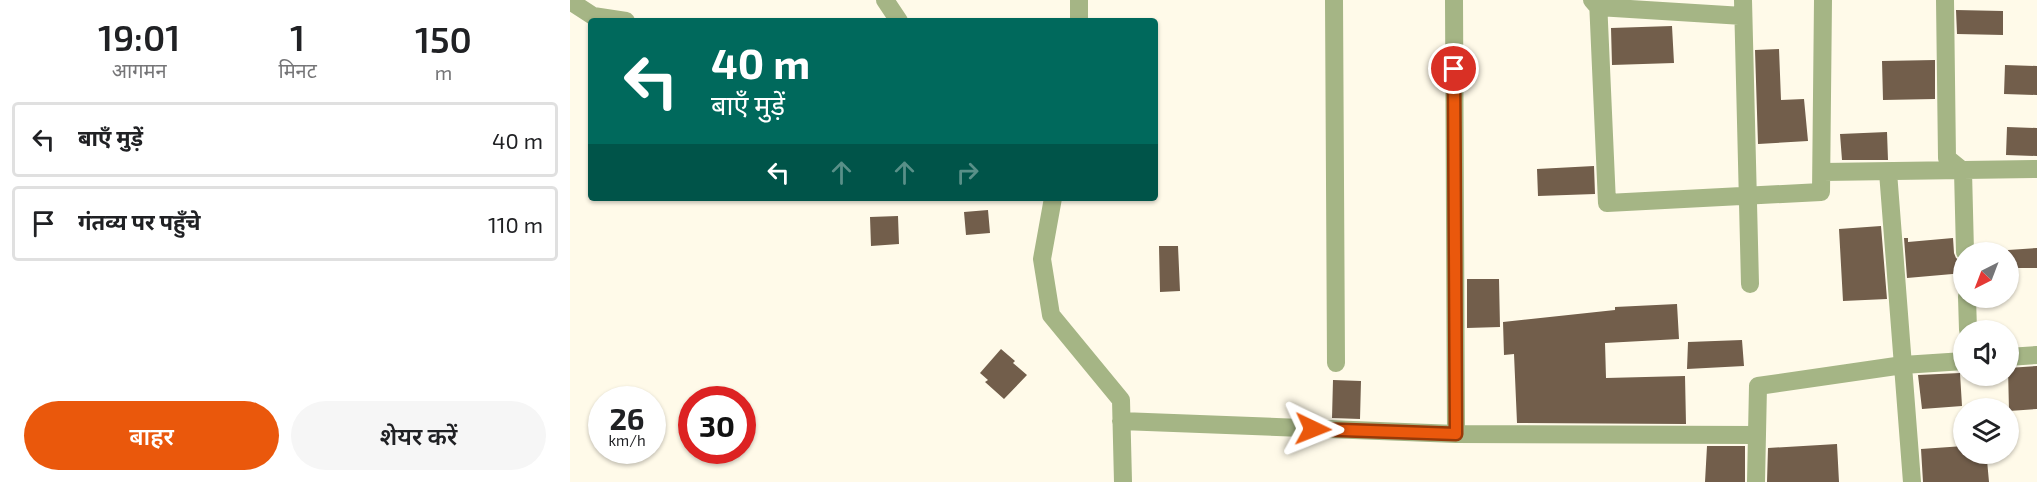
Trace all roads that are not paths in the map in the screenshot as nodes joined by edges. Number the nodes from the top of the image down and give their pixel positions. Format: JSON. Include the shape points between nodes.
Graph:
{"nodes":[{"id":1,"x":885,"y":0,"type":"edge"},
{"id":2,"x":1079,"y":0,"type":"edge"},
{"id":3,"x":1334,"y":0,"type":"edge"},
{"id":4,"x":1454,"y":0,"type":"edge"},
{"id":5,"x":1822,"y":0,"type":"edge"},
{"id":6,"x":1945,"y":0,"type":"edge"},
{"id":7,"x":570,"y":2,"type":"edge"},
{"id":8,"x":1596,"y":2,"type":"edge"},
{"id":9,"x":1743,"y":8,"type":"edge"},
{"id":10,"x":606,"y":18,"type":"edge"},
{"id":11,"x":897,"y":18,"type":"edge"},
{"id":12,"x":1079,"y":18,"type":"edge"},
{"id":13,"x":2037,"y":169,"type":"edge"},
{"id":14,"x":1963,"y":171,"type":"junction"},
{"id":15,"x":1822,"y":172,"type":"junction"},
{"id":16,"x":1888,"y":172,"type":"junction"},
{"id":17,"x":1746,"y":196,"type":"junction"},
{"id":18,"x":1052,"y":201,"type":"edge"},
{"id":19,"x":1965,"y":242,"type":"edge"},
{"id":20,"x":1749,"y":284,"type":"dead end"},
{"id":21,"x":2037,"y":355,"type":"edge"},
{"id":22,"x":2019,"y":356,"type":"edge"},
{"id":23,"x":1953,"y":362,"type":"edge"},
{"id":24,"x":1336,"y":363,"type":"dead end"},
{"id":25,"x":1904,"y":365,"type":"junction"},
{"id":26,"x":1121,"y":422,"type":"junction"},
{"id":27,"x":1456,"y":434,"type":"junction"},
{"id":28,"x":1757,"y":435,"type":"junction"},
{"id":29,"x":1123,"y":482,"type":"edge"},
{"id":30,"x":1756,"y":482,"type":"edge"},
{"id":31,"x":1912,"y":482,"type":"edge"}],
"edges":[{"from":1,"to":11,"type":"street"},
{"from":2,"to":12,"type":"street"},
{"from":3,"to":24,"type":"street"},
{"from":4,"to":27,"type":"street"},
{"from":5,"to":15,"type":"street"},
{"from":6,"to":14,"type":"street","via":[[1947,158]]},
{"from":7,"to":10,"type":"street","via":[[593,16]]},
{"from":8,"to":9,"type":"street"},
{"from":8,"to":17,"type":"street","via":[[1607,203]]},
{"from":9,"to":17,"type":"street"},
{"from":13,"to":14,"type":"street"},
{"from":14,"to":16,"type":"street"},
{"from":14,"to":19,"type":"street"},
{"from":15,"to":16,"type":"street"},
{"from":15,"to":17,"type":"street","via":[[1821,192]]},
{"from":16,"to":25,"type":"street"},
{"from":17,"to":20,"type":"street"},
{"from":18,"to":26,"type":"street","via":[[1042,259],[1051,315],[1121,400]]},
{"from":21,"to":22,"type":"street"},
{"from":23,"to":25,"type":"street"},
{"from":25,"to":28,"type":"street","via":[[1758,386]]},
{"from":25,"to":31,"type":"street"},
{"from":26,"to":27,"type":"street"},
{"from":26,"to":29,"type":"street"},
{"from":27,"to":28,"type":"street"},
{"from":28,"to":30,"type":"street"}]}
